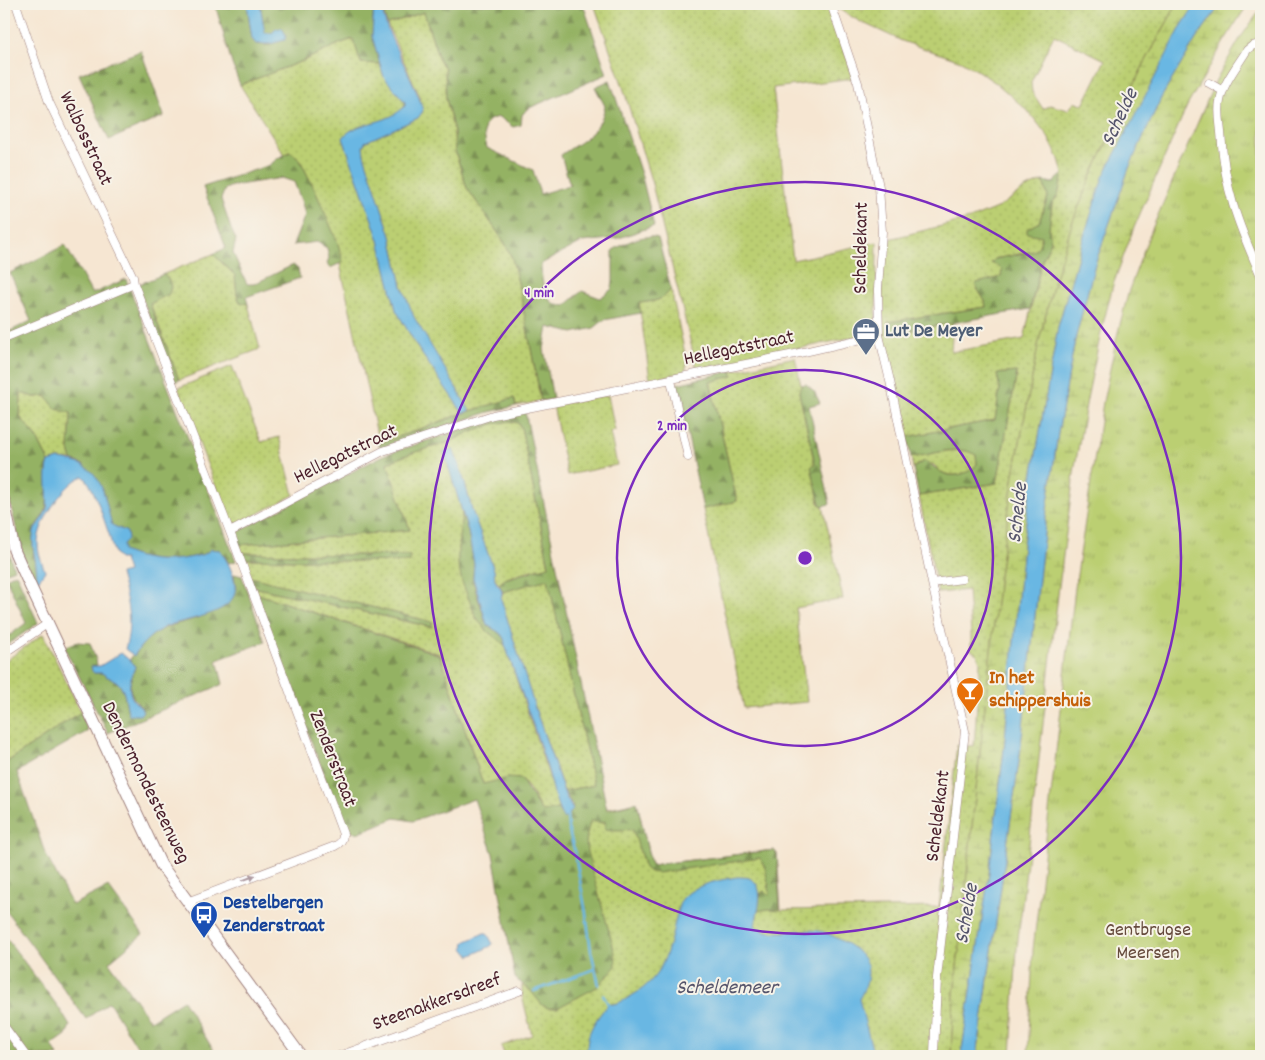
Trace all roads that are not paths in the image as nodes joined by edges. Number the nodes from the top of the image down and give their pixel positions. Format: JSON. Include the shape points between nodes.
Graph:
{"nodes":[{"id":1,"x":16,"y":4,"type":"edge"},
{"id":2,"x":831,"y":4,"type":"edge"},
{"id":3,"x":1261,"y":46,"type":"edge"},
{"id":4,"x":1209,"y":83,"type":"dead end"},
{"id":5,"x":1222,"y":91,"type":"junction"},
{"id":6,"x":1261,"y":276,"type":"edge"},
{"id":7,"x":134,"y":284,"type":"junction"},
{"id":8,"x":879,"y":335,"type":"junction"},
{"id":9,"x":4,"y":338,"type":"edge"},
{"id":10,"x":671,"y":380,"type":"junction"},
{"id":11,"x":688,"y":458,"type":"dead end"},
{"id":12,"x":4,"y":501,"type":"edge"},
{"id":13,"x":230,"y":532,"type":"junction"},
{"id":14,"x":962,"y":579,"type":"dead end"},
{"id":15,"x":932,"y":583,"type":"junction"},
{"id":16,"x":47,"y":624,"type":"junction"},
{"id":17,"x":4,"y":653,"type":"edge"},
{"id":18,"x":188,"y":902,"type":"junction"},
{"id":19,"x":519,"y":991,"type":"dead end"},
{"id":20,"x":4,"y":1026,"type":"edge"},
{"id":21,"x":26,"y":1056,"type":"edge"},
{"id":22,"x":301,"y":1056,"type":"edge"},
{"id":23,"x":339,"y":1056,"type":"edge"},
{"id":24,"x":934,"y":1056,"type":"edge"}],
"edges":[{"from":1,"to":7,"type":"street","name":"Walbosstraat","via":[[49,102]]},
{"from":2,"to":8,"type":"street","name":"Scheldekant","via":[[858,83],[879,186],[882,232]]},
{"from":3,"to":5,"type":"street","via":[[1246,50]]},
{"from":4,"to":5,"type":"street"},
{"from":5,"to":6,"type":"street","via":[[1219,102],[1227,185],[1241,231]]},
{"from":7,"to":9,"type":"street"},
{"from":7,"to":13,"type":"street"},
{"from":8,"to":10,"type":"street","name":"Hellegatstraat"},
{"from":8,"to":15,"type":"street","name":"Scheldekant"},
{"from":10,"to":11,"type":"street"},
{"from":10,"to":13,"type":"street","name":"Hellegatstraat","via":[[493,415],[383,451]]},
{"from":12,"to":16,"type":"main road","name":"Dendermondesteenweg","via":[[14,550]]},
{"from":18,"to":13,"type":"street","name":"Zenderstraat","one_way":true,"via":[[335,846],[343,838]]},
{"from":14,"to":15,"type":"street"},
{"from":15,"to":24,"type":"street","name":"Scheldekant","via":[[965,731],[937,978]]},
{"from":16,"to":17,"type":"street"},
{"from":16,"to":18,"type":"main road","name":"Dendermondesteenweg","via":[[160,865]]},
{"from":18,"to":22,"type":"main road","name":"Dendermondesteenweg"},
{"from":19,"to":23,"type":"street","name":"Steenakkersdreef"},
{"from":20,"to":21,"type":"street"}]}
